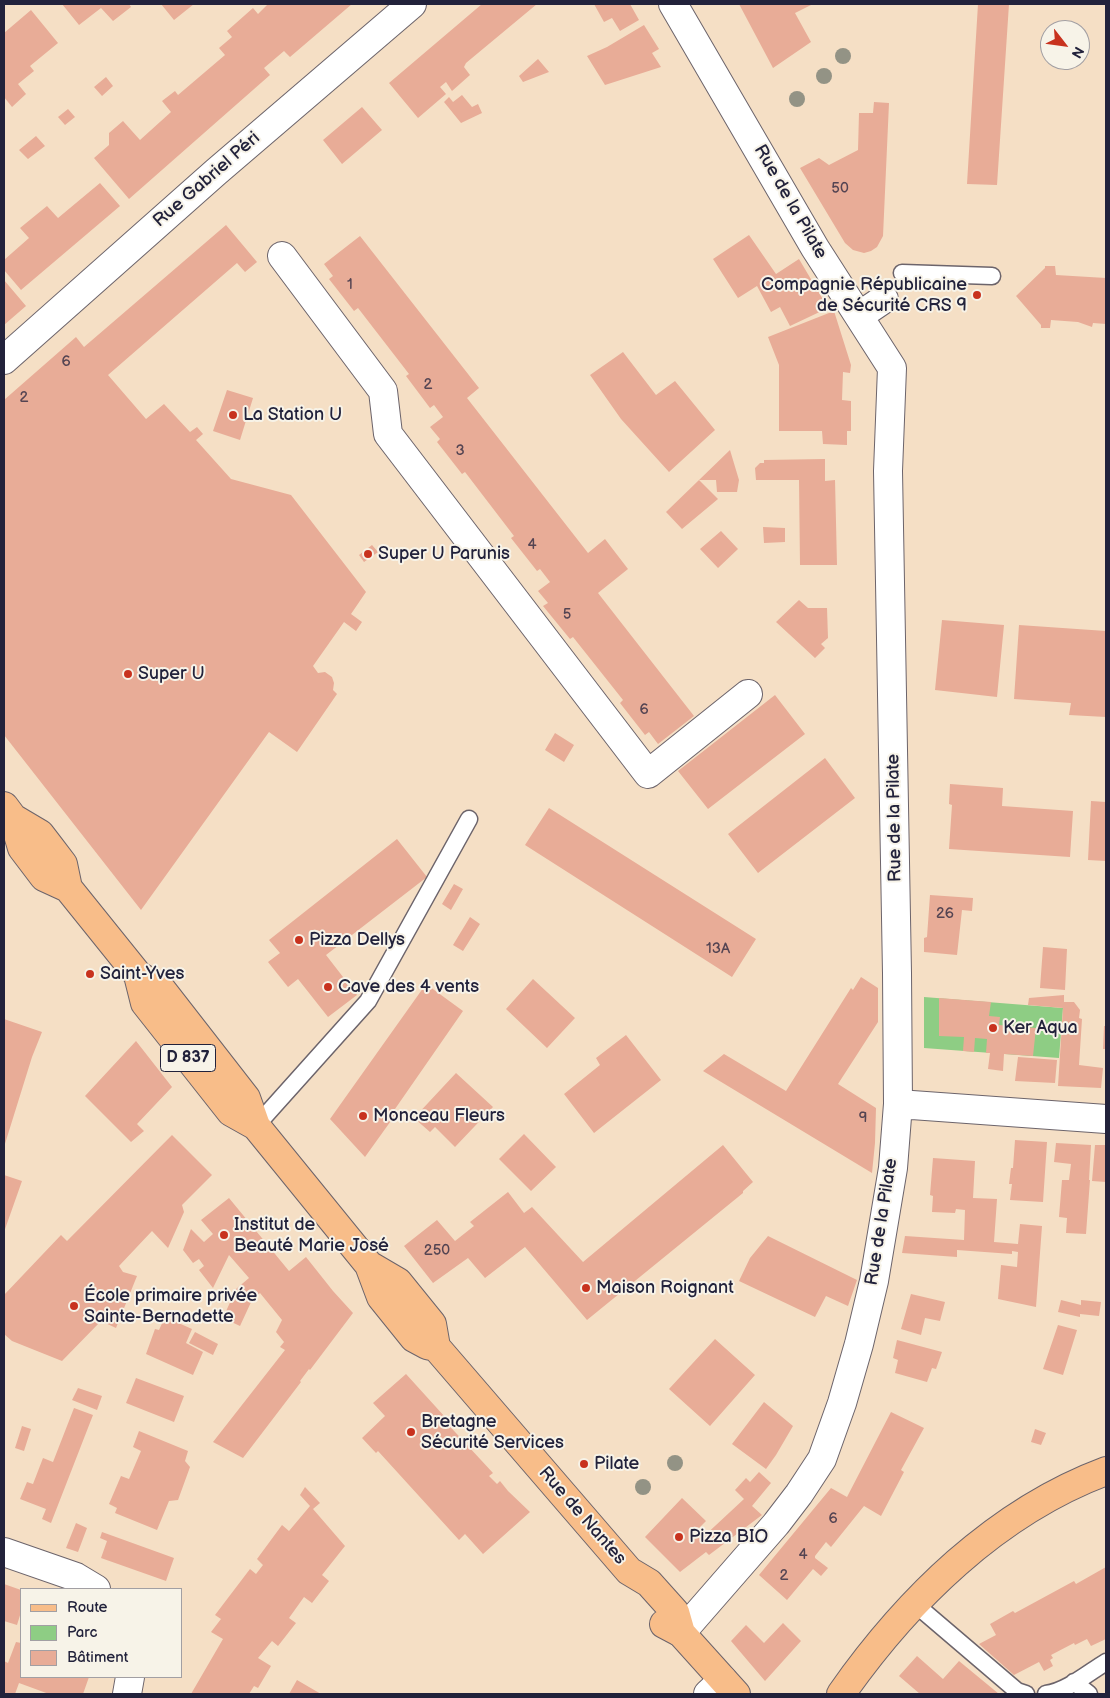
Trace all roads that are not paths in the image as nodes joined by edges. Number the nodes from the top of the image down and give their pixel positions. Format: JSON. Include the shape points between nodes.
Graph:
{"nodes":[{"id":1,"x":412,"y":4,"type":"edge"},
{"id":2,"x":673,"y":4,"type":"edge"},
{"id":3,"x":282,"y":256,"type":"dead end"},
{"id":4,"x":902,"y":273,"type":"dead end"},
{"id":5,"x":992,"y":276,"type":"dead end"},
{"id":6,"x":884,"y":299,"type":"dead end"},
{"id":7,"x":860,"y":316,"type":"junction"},
{"id":8,"x":4,"y":360,"type":"edge"},
{"id":9,"x":748,"y":694,"type":"dead end"},
{"id":10,"x":8,"y":812,"type":"edge"},
{"id":11,"x":469,"y":818,"type":"dead end"},
{"id":12,"x":898,"y":1104,"type":"junction"},
{"id":13,"x":1106,"y":1118,"type":"edge"},
{"id":14,"x":256,"y":1126,"type":"junction"},
{"id":15,"x":1106,"y":1471,"type":"edge"},
{"id":16,"x":4,"y":1552,"type":"edge"},
{"id":17,"x":94,"y":1588,"type":"edge"},
{"id":18,"x":915,"y":1604,"type":"junction"},
{"id":19,"x":681,"y":1633,"type":"junction"},
{"id":20,"x":1106,"y":1662,"type":"edge"},
{"id":21,"x":130,"y":1678,"type":"edge"},
{"id":22,"x":1074,"y":1682,"type":"junction"},
{"id":23,"x":723,"y":1690,"type":"edge"},
{"id":24,"x":127,"y":1694,"type":"edge"},
{"id":25,"x":841,"y":1694,"type":"edge"},
{"id":26,"x":1026,"y":1694,"type":"edge"},
{"id":27,"x":1046,"y":1694,"type":"edge"},
{"id":28,"x":1089,"y":1694,"type":"edge"}],
"edges":[{"from":1,"to":8,"type":"street","name":"Rue Gabriel Péri"},
{"from":2,"to":7,"type":"street","name":"Rue de la Pilate","via":[[815,248]]},
{"from":3,"to":9,"type":"street","via":[[383,392],[388,434],[648,774]]},
{"from":4,"to":5,"type":"lane"},
{"from":6,"to":7,"type":"street"},
{"from":7,"to":12,"type":"street","name":"Rue de la Pilate","via":[[892,368],[888,471]]},
{"from":10,"to":14,"type":"main road","name":"Rue de Nantes","number":"D 837","via":[[22,848],[44,877],[68,888],[138,976],[162,990],[246,1098]]},
{"from":11,"to":14,"type":"lane","via":[[368,1001]]},
{"from":12,"to":13,"type":"street"},
{"from":12,"to":19,"type":"street","name":"Rue de la Pilate","via":[[893,1168],[874,1281],[859,1344],[822,1459],[776,1524]]},
{"from":14,"to":19,"type":"main road","name":"Rue de Nantes","number":"D 837","via":[[369,1265],[381,1297],[414,1338],[436,1347],[630,1571],[649,1582],[674,1612]]},
{"from":15,"to":18,"type":"main road","via":[[1024,1512],[948,1571]]},
{"from":16,"to":17,"type":"street","via":[[76,1578]]},
{"from":18,"to":25,"type":"main road","via":[[883,1638]]},
{"from":18,"to":26,"type":"lane","via":[[1017,1690]]},
{"from":19,"to":23,"type":"main road","name":"Rue de Nantes"},
{"from":20,"to":22,"type":"lane"},
{"from":21,"to":24,"type":"street"},
{"from":22,"to":27,"type":"lane"},
{"from":22,"to":28,"type":"lane"}]}
